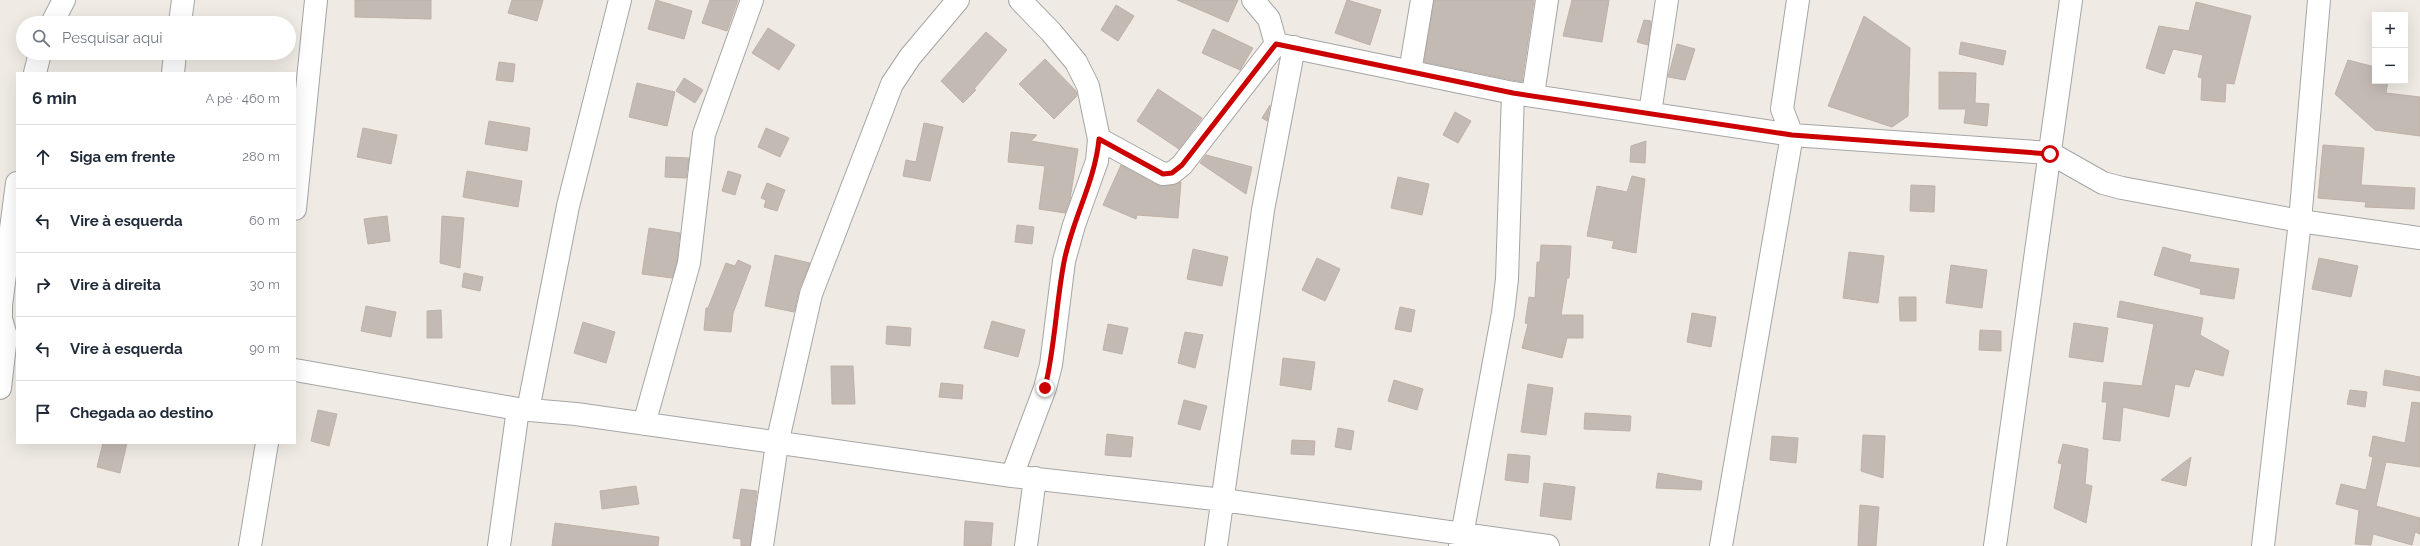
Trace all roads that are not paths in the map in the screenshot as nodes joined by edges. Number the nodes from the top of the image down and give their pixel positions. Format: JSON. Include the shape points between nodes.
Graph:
{"nodes":[{"id":1,"x":64,"y":0,"type":"edge"},
{"id":2,"x":183,"y":0,"type":"edge"},
{"id":3,"x":316,"y":0,"type":"edge"},
{"id":4,"x":620,"y":0,"type":"edge"},
{"id":5,"x":752,"y":0,"type":"edge"},
{"id":6,"x":958,"y":0,"type":"edge"},
{"id":7,"x":1020,"y":0,"type":"edge"},
{"id":8,"x":1253,"y":0,"type":"edge"},
{"id":9,"x":1422,"y":0,"type":"edge"},
{"id":10,"x":1547,"y":0,"type":"edge"},
{"id":11,"x":1667,"y":0,"type":"edge"},
{"id":12,"x":1798,"y":0,"type":"edge"},
{"id":13,"x":2071,"y":0,"type":"edge"},
{"id":14,"x":2318,"y":0,"type":"edge"},
{"id":15,"x":56,"y":16,"type":"edge"},
{"id":16,"x":181,"y":16,"type":"edge"},
{"id":17,"x":1285,"y":46,"type":"junction"},
{"id":18,"x":38,"y":60,"type":"edge"},
{"id":19,"x":174,"y":60,"type":"edge"},
{"id":20,"x":35,"y":72,"type":"edge"},
{"id":21,"x":173,"y":72,"type":"edge"},
{"id":22,"x":1410,"y":72,"type":"junction"},
{"id":23,"x":1523,"y":94,"type":"junction"},
{"id":24,"x":1650,"y":113,"type":"junction"},
{"id":25,"x":1792,"y":135,"type":"junction"},
{"id":26,"x":1099,"y":139,"type":"junction"},
{"id":27,"x":2050,"y":154,"type":"junction"},
{"id":28,"x":16,"y":191,"type":"edge"},
{"id":29,"x":296,"y":199,"type":"edge"},
{"id":30,"x":2300,"y":221,"type":"junction"},
{"id":31,"x":2420,"y":238,"type":"edge"},
{"id":32,"x":8,"y":336,"type":"edge"},
{"id":33,"x":296,"y":370,"type":"edge"},
{"id":34,"x":0,"y":388,"type":"edge"},
{"id":35,"x":523,"y":409,"type":"junction"},
{"id":36,"x":644,"y":424,"type":"junction"},
{"id":37,"x":267,"y":444,"type":"edge"},
{"id":38,"x":777,"y":444,"type":"junction"},
{"id":39,"x":1012,"y":476,"type":"junction"},
{"id":40,"x":1035,"y":478,"type":"junction"},
{"id":41,"x":1223,"y":500,"type":"junction"},
{"id":42,"x":1460,"y":540,"type":"edge"},
{"id":43,"x":250,"y":546,"type":"edge"},
{"id":44,"x":499,"y":546,"type":"edge"},
{"id":45,"x":762,"y":546,"type":"edge"},
{"id":46,"x":1026,"y":546,"type":"edge"},
{"id":47,"x":1216,"y":546,"type":"edge"},
{"id":48,"x":1548,"y":546,"type":"edge"},
{"id":49,"x":1721,"y":546,"type":"edge"},
{"id":50,"x":1994,"y":546,"type":"edge"},
{"id":51,"x":2263,"y":546,"type":"edge"}],
"edges":[{"from":1,"to":15,"type":"street"},
{"from":2,"to":16,"type":"street"},
{"from":3,"to":29,"type":"street"},
{"from":4,"to":35,"type":"street","via":[[568,206]]},
{"from":5,"to":36,"type":"street","via":[[704,134],[689,263]]},
{"from":6,"to":38,"type":"street","via":[[910,57],[892,84],[811,294]]},
{"from":7,"to":26,"type":"street","via":[[1076,62],[1088,86]]},
{"from":8,"to":17,"type":"street","via":[[1269,19]]},
{"from":9,"to":22,"type":"street"},
{"from":10,"to":23,"type":"street"},
{"from":11,"to":24,"type":"street"},
{"from":12,"to":25,"type":"street","via":[[1782,109]]},
{"from":13,"to":27,"type":"street"},
{"from":14,"to":30,"type":"street"},
{"from":17,"to":22,"type":"street"},
{"from":17,"to":26,"type":"street","via":[[1182,165],[1172,173],[1163,174]]},
{"from":17,"to":41,"type":"street"},
{"from":18,"to":20,"type":"street"},
{"from":19,"to":21,"type":"street"},
{"from":22,"to":23,"type":"street"},
{"from":23,"to":24,"type":"street"},
{"from":23,"to":42,"type":"street","via":[[1503,312]]},
{"from":24,"to":25,"type":"street"},
{"from":25,"to":27,"type":"street"},
{"from":25,"to":49,"type":"street"},
{"from":26,"to":39,"type":"street","via":[[1097,161],[1064,261],[1051,365]]},
{"from":27,"to":30,"type":"street","via":[[2103,182],[2122,188]]},
{"from":27,"to":50,"type":"street"},
{"from":28,"to":32,"type":"street","via":[[1,305],[2,319]]},
{"from":30,"to":31,"type":"street"},
{"from":30,"to":51,"type":"street"},
{"from":32,"to":34,"type":"street"},
{"from":33,"to":35,"type":"street"},
{"from":35,"to":36,"type":"street"},
{"from":35,"to":44,"type":"street"},
{"from":36,"to":38,"type":"street"},
{"from":37,"to":43,"type":"street"},
{"from":38,"to":39,"type":"street"},
{"from":38,"to":45,"type":"street"},
{"from":39,"to":40,"type":"street"},
{"from":40,"to":41,"type":"street"},
{"from":40,"to":46,"type":"street"},
{"from":41,"to":42,"type":"street"},
{"from":41,"to":47,"type":"street"},
{"from":42,"to":48,"type":"street"}]}
